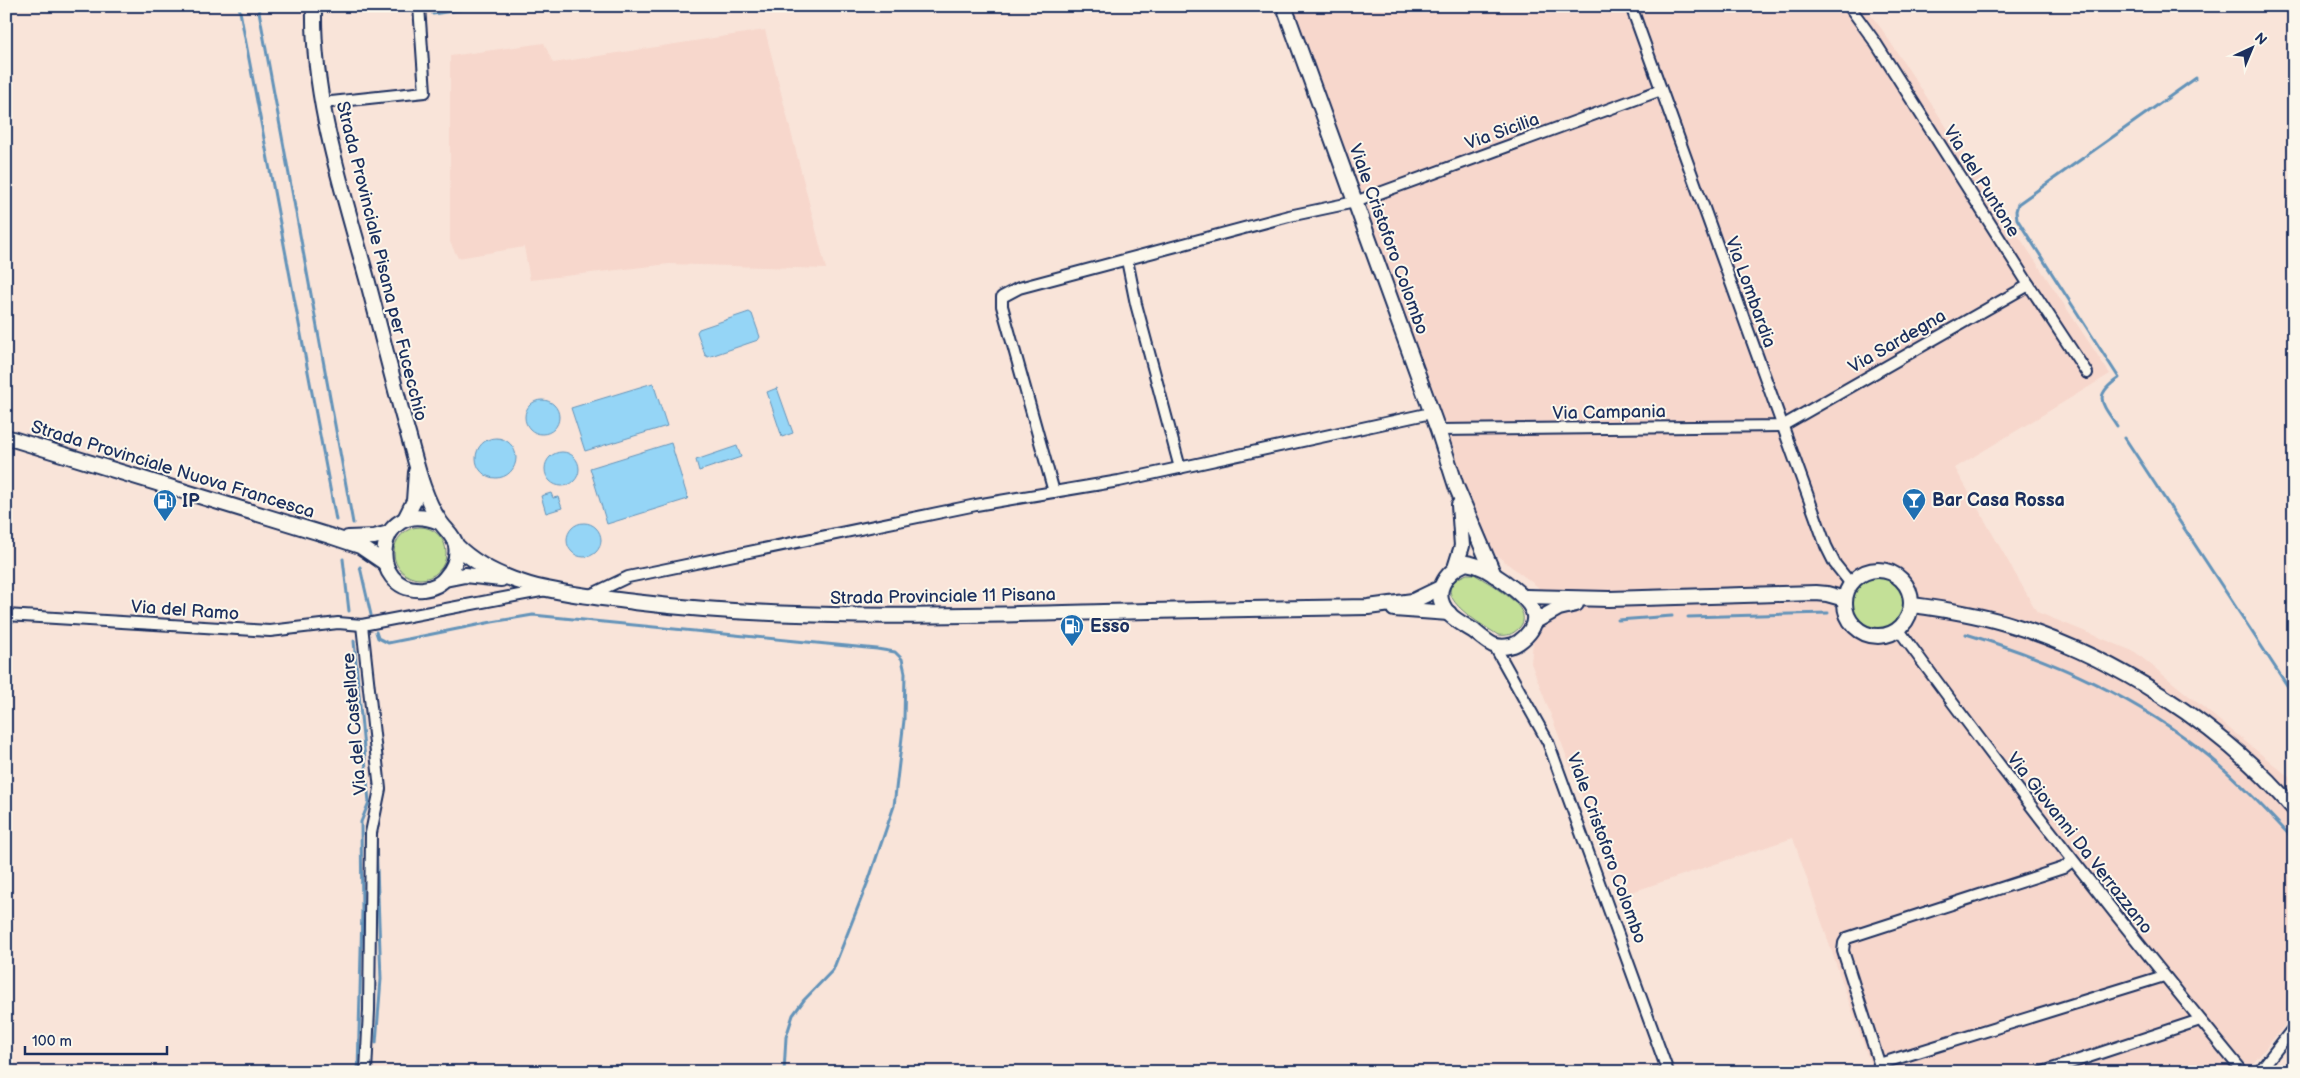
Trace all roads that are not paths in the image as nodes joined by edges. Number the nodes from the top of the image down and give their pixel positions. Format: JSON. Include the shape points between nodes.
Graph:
{"nodes":[{"id":1,"x":314,"y":6,"type":"edge"},
{"id":2,"x":418,"y":6,"type":"edge"},
{"id":3,"x":1284,"y":6,"type":"edge"},
{"id":4,"x":1631,"y":6,"type":"edge"},
{"id":5,"x":1849,"y":6,"type":"edge"},
{"id":6,"x":1661,"y":90,"type":"junction"},
{"id":7,"x":322,"y":103,"type":"junction"},
{"id":8,"x":1355,"y":202,"type":"junction"},
{"id":9,"x":1127,"y":260,"type":"junction"},
{"id":10,"x":2029,"y":285,"type":"junction"},
{"id":11,"x":2087,"y":372,"type":"dead end"},
{"id":12,"x":1432,"y":413,"type":"junction"},
{"id":13,"x":1782,"y":426,"type":"junction"},
{"id":14,"x":1438,"y":430,"type":"junction"},
{"id":15,"x":6,"y":437,"type":"edge"},
{"id":16,"x":416,"y":464,"type":"junction"},
{"id":17,"x":1180,"y":468,"type":"junction"},
{"id":18,"x":1456,"y":486,"type":"junction"},
{"id":19,"x":1054,"y":492,"type":"junction"},
{"id":20,"x":405,"y":519,"type":"junction"},
{"id":21,"x":439,"y":522,"type":"junction"},
{"id":22,"x":389,"y":533,"type":"junction"},
{"id":23,"x":330,"y":536,"type":"junction"},
{"id":24,"x":456,"y":545,"type":"junction"},
{"id":25,"x":385,"y":563,"type":"junction"},
{"id":26,"x":1454,"y":568,"type":"junction"},
{"id":27,"x":1494,"y":575,"type":"junction"},
{"id":28,"x":445,"y":580,"type":"junction"},
{"id":29,"x":521,"y":582,"type":"junction"},
{"id":30,"x":1851,"y":584,"type":"junction"},
{"id":31,"x":1440,"y":588,"type":"junction"},
{"id":32,"x":550,"y":590,"type":"junction"},
{"id":33,"x":588,"y":596,"type":"junction"},
{"id":34,"x":1526,"y":597,"type":"junction"},
{"id":35,"x":1609,"y":599,"type":"junction"},
{"id":36,"x":1845,"y":599,"type":"junction"},
{"id":37,"x":1912,"y":605,"type":"junction"},
{"id":38,"x":1368,"y":607,"type":"junction"},
{"id":39,"x":1449,"y":614,"type":"junction"},
{"id":40,"x":6,"y":615,"type":"edge"},
{"id":41,"x":1534,"y":622,"type":"junction"},
{"id":42,"x":362,"y":625,"type":"junction"},
{"id":43,"x":1899,"y":630,"type":"junction"},
{"id":44,"x":1494,"y":645,"type":"junction"},
{"id":45,"x":2294,"y":809,"type":"edge"},
{"id":46,"x":2072,"y":861,"type":"junction"},
{"id":47,"x":2164,"y":976,"type":"junction"},
{"id":48,"x":2200,"y":1020,"type":"junction"},
{"id":49,"x":2294,"y":1027,"type":"edge"},
{"id":50,"x":1880,"y":1068,"type":"edge"},
{"id":51,"x":366,"y":1072,"type":"edge"},
{"id":52,"x":1668,"y":1072,"type":"edge"},
{"id":53,"x":2042,"y":1072,"type":"edge"},
{"id":54,"x":2243,"y":1072,"type":"edge"},
{"id":55,"x":2259,"y":1072,"type":"edge"}],
"edges":[{"from":1,"to":7,"type":"main road","name":"Strada Provinciale Pisana per Fucecchio"},
{"from":2,"to":7,"type":"street","via":[[425,92]]},
{"from":3,"to":8,"type":"main road","name":"Viale Cristoforo Colombo"},
{"from":4,"to":6,"type":"street","name":"Via Lombardia"},
{"from":5,"to":10,"type":"street","name":"Via del Puntone"},
{"from":6,"to":8,"type":"street","name":"Via Sicilia"},
{"from":6,"to":13,"type":"street","name":"Via Lombardia"},
{"from":7,"to":16,"type":"main road","name":"Strada Provinciale Pisana per Fucecchio","via":[[338,177]]},
{"from":8,"to":9,"type":"street","name":"Via Sicilia","via":[[1289,216]]},
{"from":8,"to":12,"type":"main road","name":"Viale Cristoforo Colombo"},
{"from":9,"to":17,"type":"street"},
{"from":9,"to":19,"type":"street","name":"Via Sicilia","via":[[1019,288],[1002,297]]},
{"from":10,"to":11,"type":"street","name":"Via del Puntone"},
{"from":10,"to":13,"type":"street","name":"Via Sardegna"},
{"from":12,"to":14,"type":"main road","name":"Viale Cristoforo Colombo"},
{"from":12,"to":17,"type":"street"},
{"from":13,"to":14,"type":"street","name":"Via Campania"},
{"from":13,"to":30,"type":"street","name":"Via Lombardia","via":[[1826,546]]},
{"from":14,"to":18,"type":"main road","name":"Viale Cristoforo Colombo"},
{"from":15,"to":23,"type":"main road","name":"Strada Provinciale Nuova Francesca"},
{"from":16,"to":20,"type":"main road","name":"Strada Provinciale Pisana per Fucecchio","via":[[414,501]]},
{"from":16,"to":21,"type":"main road","name":"Strada Provinciale Pisana per Fucecchio"},
{"from":17,"to":19,"type":"street"},
{"from":18,"to":26,"type":"main road","name":"Viale Cristoforo Colombo","via":[[1462,546]]},
{"from":18,"to":27,"type":"main road","name":"Viale Cristoforo Colombo"},
{"from":19,"to":33,"type":"street","via":[[976,505],[628,578]]},
{"from":20,"to":21,"type":"main road","via":[[419,516]]},
{"from":20,"to":22,"type":"main road","name":"Strada Provinciale Pisana per Fucecchio"},
{"from":21,"to":24,"type":"main road","name":"Strada Provinciale Pisana per Fucecchio","via":[[450,532]]},
{"from":22,"to":23,"type":"main road","name":"Strada Provinciale Nuova Francesca","via":[[358,538]]},
{"from":22,"to":25,"type":"main road","via":[[384,551]]},
{"from":23,"to":25,"type":"main road","name":"Strada Provinciale Nuova Francesca","via":[[360,546]]},
{"from":24,"to":28,"type":"main road","via":[[453,568]]},
{"from":24,"to":29,"type":"main road","name":"Strada Provinciale 11 Pisana","via":[[476,562]]},
{"from":25,"to":28,"type":"main road","via":[[396,580],[412,588],[428,588]]},
{"from":26,"to":27,"type":"main road","via":[[1466,563],[1478,564]]},
{"from":26,"to":31,"type":"main road","name":"Strada Provinciale 11 Pisana"},
{"from":27,"to":34,"type":"main road"},
{"from":28,"to":29,"type":"main road","name":"Strada Provinciale 11 Pisana","via":[[465,576]]},
{"from":29,"to":32,"type":"main road","name":"Strada Provinciale 11 Pisana"},
{"from":30,"to":36,"type":"main road"},
{"from":30,"to":37,"type":"main road","via":[[1870,570],[1887,571],[1908,587]]},
{"from":31,"to":38,"type":"main road","name":"Strada Provinciale 11 Pisana","via":[[1413,601]]},
{"from":31,"to":39,"type":"main road","via":[[1441,600]]},
{"from":32,"to":33,"type":"main road","name":"Strada Provinciale 11 Pisana"},
{"from":32,"to":42,"type":"street"},
{"from":33,"to":38,"type":"main road","name":"Strada Provinciale 11 Pisana","via":[[679,607],[816,616]]},
{"from":34,"to":35,"type":"main road"},
{"from":34,"to":41,"type":"main road","via":[[1534,610]]},
{"from":35,"to":36,"type":"main road","via":[[1816,593]]},
{"from":35,"to":41,"type":"main road","via":[[1559,608]]},
{"from":36,"to":43,"type":"main road","via":[[1847,616],[1866,634],[1883,636]]},
{"from":37,"to":43,"type":"main road","via":[[1908,619]]},
{"from":37,"to":45,"type":"main road","via":[[2005,623],[2061,643],[2109,666],[2176,706],[2229,746],[2274,786]]},
{"from":38,"to":39,"type":"main road","name":"Strada Provinciale 11 Pisana"},
{"from":39,"to":44,"type":"main road","name":"Strada Provinciale 11 Pisana"},
{"from":40,"to":42,"type":"street","name":"Via del Ramo","via":[[270,631],[338,623]]},
{"from":41,"to":44,"type":"main road","via":[[1531,630],[1517,643],[1507,647]]},
{"from":42,"to":51,"type":"street","name":"Via del Castellare","via":[[380,789],[371,833]]},
{"from":43,"to":46,"type":"street","name":"Via Giovanni Da Verrazzano"},
{"from":44,"to":52,"type":"street","name":"Viale Cristoforo Colombo","via":[[1548,742]]},
{"from":46,"to":47,"type":"street","name":"Via Giovanni Da Verrazzano"},
{"from":46,"to":50,"type":"street","via":[[2063,868],[1847,938],[1843,951]]},
{"from":47,"to":48,"type":"street","name":"Via Giovanni Da Verrazzano"},
{"from":47,"to":50,"type":"street"},
{"from":48,"to":53,"type":"street"},
{"from":48,"to":54,"type":"street","name":"Via Giovanni Da Verrazzano"},
{"from":49,"to":55,"type":"street"}]}
